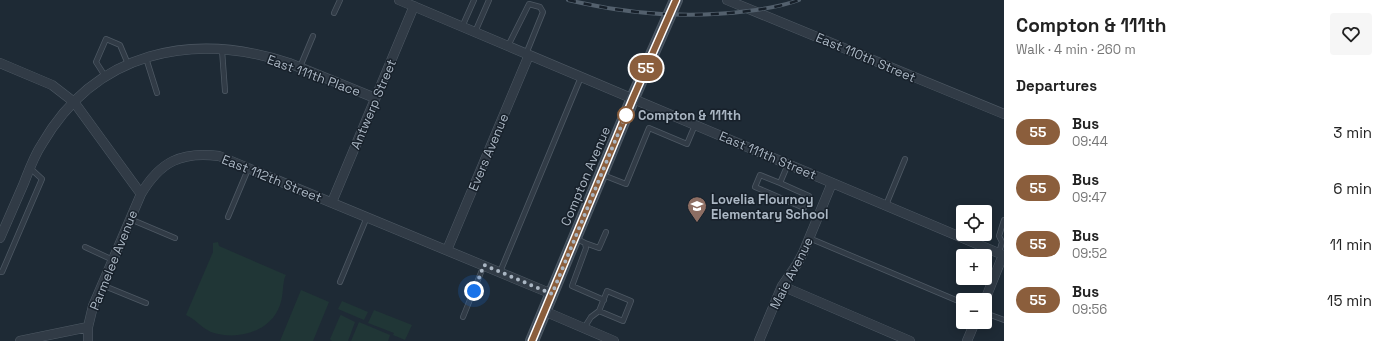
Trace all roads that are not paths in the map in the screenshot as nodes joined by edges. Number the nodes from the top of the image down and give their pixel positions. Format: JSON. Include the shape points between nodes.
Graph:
{"nodes":[{"id":1,"x":340,"y":0,"type":"edge"},
{"id":2,"x":399,"y":0,"type":"edge"},
{"id":3,"x":474,"y":0,"type":"edge"},
{"id":4,"x":488,"y":0,"type":"edge"},
{"id":5,"x":676,"y":0,"type":"edge"},
{"id":6,"x":733,"y":1,"type":"edge"},
{"id":7,"x":414,"y":6,"type":"junction"},
{"id":8,"x":334,"y":14,"type":"dead end"},
{"id":9,"x":462,"y":27,"type":"junction"},
{"id":10,"x":475,"y":32,"type":"junction"},
{"id":11,"x":313,"y":36,"type":"dead end"},
{"id":12,"x":508,"y":46,"type":"junction"},
{"id":13,"x":222,"y":50,"type":"junction"},
{"id":14,"x":527,"y":54,"type":"junction"},
{"id":15,"x":146,"y":58,"type":"junction"},
{"id":16,"x":0,"y":63,"type":"edge"},
{"id":17,"x":128,"y":64,"type":"junction"},
{"id":18,"x":300,"y":67,"type":"junction"},
{"id":19,"x":105,"y":76,"type":"junction"},
{"id":20,"x":581,"y":77,"type":"junction"},
{"id":21,"x":225,"y":91,"type":"dead end"},
{"id":22,"x":157,"y":94,"type":"dead end"},
{"id":23,"x":376,"y":98,"type":"junction"},
{"id":24,"x":633,"y":98,"type":"junction"},
{"id":25,"x":74,"y":102,"type":"junction"},
{"id":26,"x":1004,"y":114,"type":"edge"},
{"id":27,"x":695,"y":125,"type":"junction"},
{"id":28,"x":905,"y":159,"type":"dead end"},
{"id":29,"x":788,"y":164,"type":"junction"},
{"id":30,"x":248,"y":167,"type":"junction"},
{"id":31,"x":30,"y":168,"type":"junction"},
{"id":32,"x":601,"y":174,"type":"junction"},
{"id":33,"x":780,"y":183,"type":"junction"},
{"id":34,"x":832,"y":183,"type":"junction"},
{"id":35,"x":141,"y":194,"type":"junction"},
{"id":36,"x":332,"y":202,"type":"junction"},
{"id":37,"x":886,"y":205,"type":"junction"},
{"id":38,"x":228,"y":217,"type":"dead end"},
{"id":39,"x":368,"y":217,"type":"junction"},
{"id":40,"x":130,"y":219,"type":"junction"},
{"id":41,"x":1004,"y":220,"type":"edge"},
{"id":42,"x":606,"y":232,"type":"dead end"},
{"id":43,"x":0,"y":238,"type":"edge"},
{"id":44,"x":175,"y":238,"type":"dead end"},
{"id":45,"x":809,"y":238,"type":"junction"},
{"id":46,"x":582,"y":243,"type":"junction"},
{"id":47,"x":85,"y":247,"type":"dead end"},
{"id":48,"x":448,"y":250,"type":"junction"},
{"id":49,"x":1002,"y":254,"type":"edge"},
{"id":50,"x":113,"y":260,"type":"junction"},
{"id":51,"x":484,"y":265,"type":"junction"},
{"id":52,"x":0,"y":272,"type":"edge"},
{"id":53,"x":500,"y":272,"type":"junction"},
{"id":54,"x":340,"y":282,"type":"dead end"},
{"id":55,"x":102,"y":285,"type":"junction"},
{"id":56,"x":782,"y":286,"type":"junction"},
{"id":57,"x":987,"y":293,"type":"edge"},
{"id":58,"x":552,"y":294,"type":"junction"},
{"id":59,"x":604,"y":300,"type":"junction"},
{"id":60,"x":956,"y":300,"type":"edge"},
{"id":61,"x":146,"y":303,"type":"dead end"},
{"id":62,"x":544,"y":311,"type":"junction"},
{"id":63,"x":599,"y":311,"type":"junction"},
{"id":64,"x":992,"y":316,"type":"edge"},
{"id":65,"x":463,"y":317,"type":"dead end"},
{"id":66,"x":1004,"y":320,"type":"edge"},
{"id":67,"x":88,"y":327,"type":"junction"},
{"id":68,"x":584,"y":328,"type":"junction"},
{"id":69,"x":972,"y":329,"type":"edge"},
{"id":70,"x":761,"y":340,"type":"edge"},
{"id":71,"x":20,"y":341,"type":"edge"},
{"id":72,"x":88,"y":341,"type":"edge"},
{"id":73,"x":532,"y":341,"type":"edge"},
{"id":74,"x":614,"y":341,"type":"edge"},
{"id":75,"x":910,"y":341,"type":"edge"},
{"id":76,"x":967,"y":341,"type":"edge"}],
"edges":[{"from":1,"to":8,"type":"lane"},
{"from":2,"to":7,"type":"street","name":"East 111th Street"},
{"from":3,"to":9,"type":"lane"},
{"from":4,"to":10,"type":"lane"},
{"from":5,"to":24,"type":"main road","name":"Compton Avenue"},
{"from":6,"to":26,"type":"street","name":"East 110th Street"},
{"from":7,"to":9,"type":"street","name":"East 111th Street"},
{"from":7,"to":23,"type":"street","name":"Antwerp Street"},
{"from":9,"to":10,"type":"street","name":"East 111th Street"},
{"from":10,"to":12,"type":"street","name":"East 111th Street"},
{"from":11,"to":18,"type":"lane"},
{"from":12,"to":14,"type":"street","name":"East 111th Street"},
{"from":12,"to":14,"type":"lane","via":[[529,4],[540,7],[543,12]]},
{"from":13,"to":15,"type":"street","name":"East 111th Place","via":[[168,51]]},
{"from":13,"to":18,"type":"street","name":"East 111th Place","via":[[261,55]]},
{"from":13,"to":21,"type":"lane"},
{"from":14,"to":20,"type":"street","name":"East 111th Street"},
{"from":14,"to":48,"type":"street","name":"Evers Avenue"},
{"from":15,"to":17,"type":"street","name":"East 111th Place"},
{"from":15,"to":22,"type":"lane"},
{"from":16,"to":25,"type":"street","via":[[52,85]]},
{"from":17,"to":19,"type":"street","name":"East 111th Place"},
{"from":17,"to":19,"type":"lane","via":[[120,45],[106,39],[96,62]]},
{"from":18,"to":23,"type":"street","name":"East 111th Place"},
{"from":19,"to":25,"type":"street","name":"East 111th Place"},
{"from":20,"to":24,"type":"street","name":"East 111th Street"},
{"from":20,"to":53,"type":"lane"},
{"from":23,"to":36,"type":"street","name":"Antwerp Street"},
{"from":24,"to":27,"type":"street","name":"East 111th Street"},
{"from":24,"to":32,"type":"main road","name":"Compton Avenue"},
{"from":25,"to":31,"type":"street","name":"East 111th Place","via":[[41,144]]},
{"from":25,"to":35,"type":"street"},
{"from":27,"to":29,"type":"street","name":"East 111th Street"},
{"from":27,"to":32,"type":"lane","via":[[687,144],[649,128],[626,184]]},
{"from":28,"to":37,"type":"lane"},
{"from":29,"to":33,"type":"lane"},
{"from":29,"to":34,"type":"street","name":"East 111th Street"},
{"from":30,"to":35,"type":"street","name":"East 112th Street","via":[[219,156],[189,155],[177,159],[155,173]]},
{"from":30,"to":36,"type":"street","name":"East 112th Street"},
{"from":30,"to":38,"type":"lane"},
{"from":31,"to":43,"type":"street","name":"East 111th Place"},
{"from":31,"to":52,"type":"lane","via":[[42,180]]},
{"from":32,"to":46,"type":"main road","name":"Compton Avenue"},
{"from":33,"to":33,"type":"lane","via":[[760,175],[755,187],[804,208],[809,196]]},
{"from":34,"to":37,"type":"street","name":"East 111th Street"},
{"from":34,"to":45,"type":"street","name":"Maie Avenue"},
{"from":35,"to":40,"type":"street","name":"Parmelee Avenue"},
{"from":36,"to":39,"type":"street","name":"East 112th Street"},
{"from":37,"to":49,"type":"street","name":"East 111th Street"},
{"from":39,"to":48,"type":"street","name":"East 112th Street"},
{"from":39,"to":54,"type":"lane"},
{"from":40,"to":44,"type":"lane"},
{"from":40,"to":50,"type":"street","name":"Parmelee Avenue"},
{"from":41,"to":49,"type":"lane","via":[[999,236]]},
{"from":42,"to":46,"type":"lane","via":[[599,248]]},
{"from":45,"to":56,"type":"street","name":"Maie Avenue","via":[[797,264]]},
{"from":45,"to":60,"type":"lane"},
{"from":46,"to":58,"type":"main road","name":"Compton Avenue"},
{"from":46,"to":59,"type":"lane","via":[[572,286]]},
{"from":47,"to":50,"type":"lane"},
{"from":48,"to":51,"type":"street","name":"East 112th Street"},
{"from":49,"to":57,"type":"street"},
{"from":50,"to":55,"type":"street","name":"Parmelee Avenue"},
{"from":51,"to":53,"type":"street","name":"East 112th Street"},
{"from":51,"to":65,"type":"lane"},
{"from":53,"to":58,"type":"street","name":"East 112th Street"},
{"from":55,"to":61,"type":"lane"},
{"from":55,"to":67,"type":"street","name":"Parmelee Avenue"},
{"from":56,"to":70,"type":"street","name":"Maie Avenue"},
{"from":56,"to":75,"type":"street"},
{"from":58,"to":62,"type":"main road","name":"Compton Avenue"},
{"from":59,"to":63,"type":"lane"},
{"from":59,"to":63,"type":"lane","via":[[607,291],[631,301],[623,321]]},
{"from":62,"to":68,"type":"street"},
{"from":62,"to":73,"type":"main road","name":"Compton Avenue"},
{"from":63,"to":68,"type":"lane"},
{"from":64,"to":66,"type":"lane"},
{"from":67,"to":71,"type":"street"},
{"from":67,"to":72,"type":"street","name":"Parmelee Avenue"},
{"from":68,"to":74,"type":"street"},
{"from":69,"to":76,"type":"street"}]}
